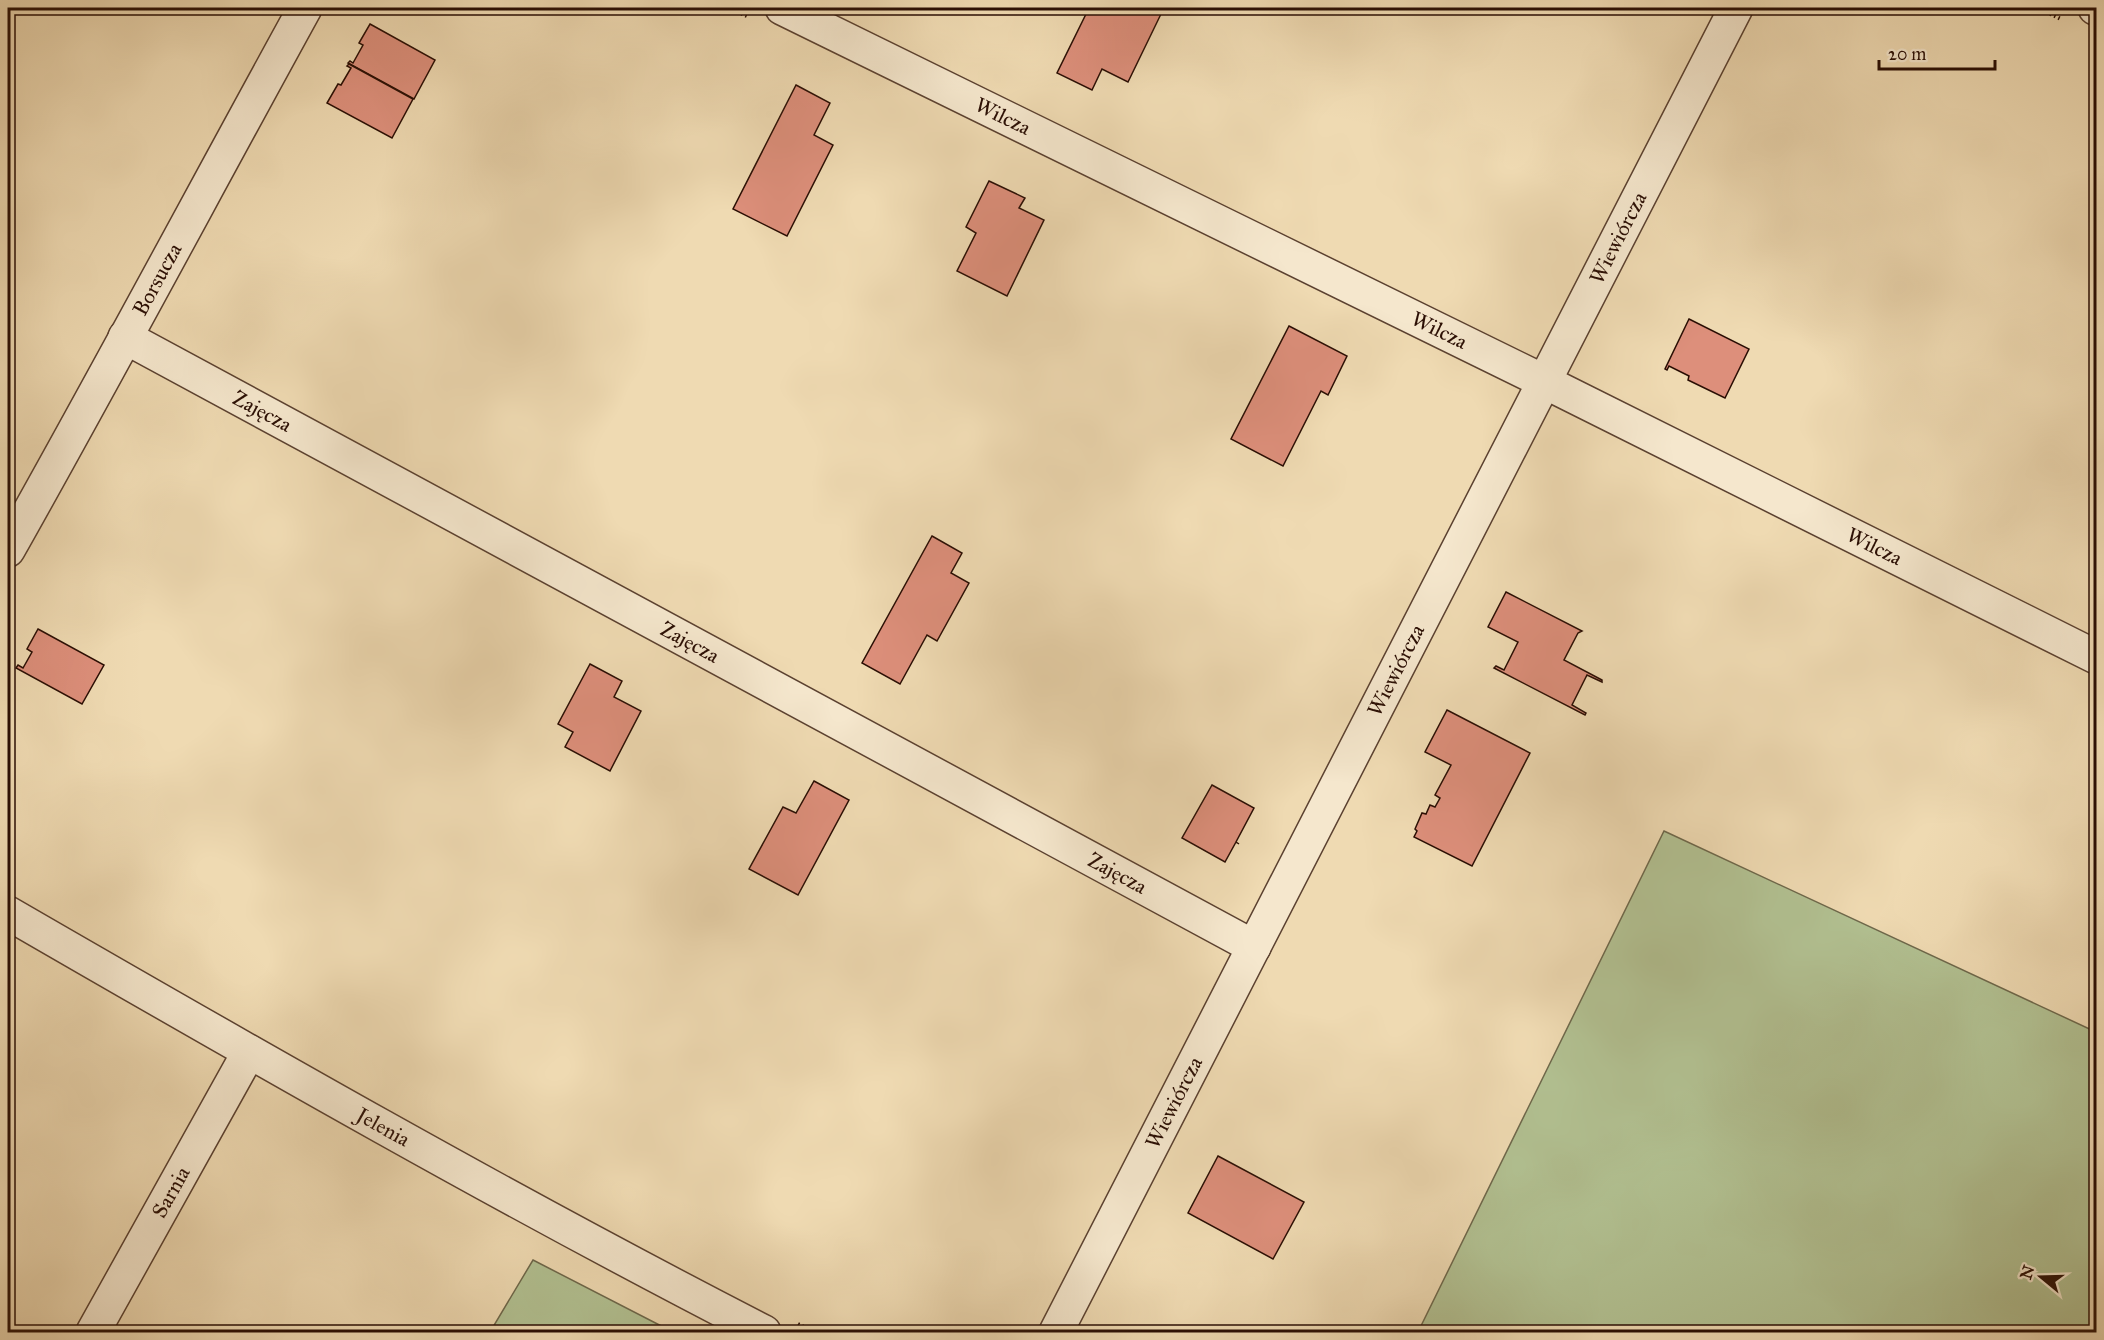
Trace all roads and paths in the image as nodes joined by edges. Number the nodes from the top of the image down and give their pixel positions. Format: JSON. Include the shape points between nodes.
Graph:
{"nodes":[{"id":1,"x":305,"y":8,"type":"edge"},
{"id":2,"x":729,"y":8,"type":"edge"},
{"id":3,"x":782,"y":8,"type":"edge"},
{"id":4,"x":1736,"y":8,"type":"edge"},
{"id":5,"x":750,"y":18,"type":"dead end"},
{"id":6,"x":125,"y":336,"type":"junction"},
{"id":7,"x":1545,"y":382,"type":"junction"},
{"id":8,"x":8,"y":550,"type":"edge"},
{"id":9,"x":2097,"y":657,"type":"edge"},
{"id":10,"x":8,"y":913,"type":"edge"},
{"id":11,"x":1254,"y":947,"type":"junction"},
{"id":12,"x":249,"y":1052,"type":"junction"},
{"id":13,"x":93,"y":1332,"type":"edge"},
{"id":14,"x":764,"y":1332,"type":"edge"},
{"id":15,"x":1056,"y":1332,"type":"edge"}],
"edges":[{"from":1,"to":6,"type":"street","name":"Borsucza"},
{"from":2,"to":5,"type":"path"},
{"from":3,"to":7,"type":"street","name":"Wilcza"},
{"from":4,"to":7,"type":"street","name":"Wiewiórcza"},
{"from":6,"to":8,"type":"street","name":"Borsucza"},
{"from":6,"to":11,"type":"street","name":"Zajęcza"},
{"from":7,"to":9,"type":"street","name":"Wilcza"},
{"from":7,"to":11,"type":"street","name":"Wiewiórcza"},
{"from":10,"to":12,"type":"street","name":"Jelenia"},
{"from":11,"to":15,"type":"street","name":"Wiewiórcza"},
{"from":12,"to":13,"type":"street","name":"Sarnia"},
{"from":12,"to":14,"type":"street","name":"Jelenia","via":[[634,1265]]}]}
